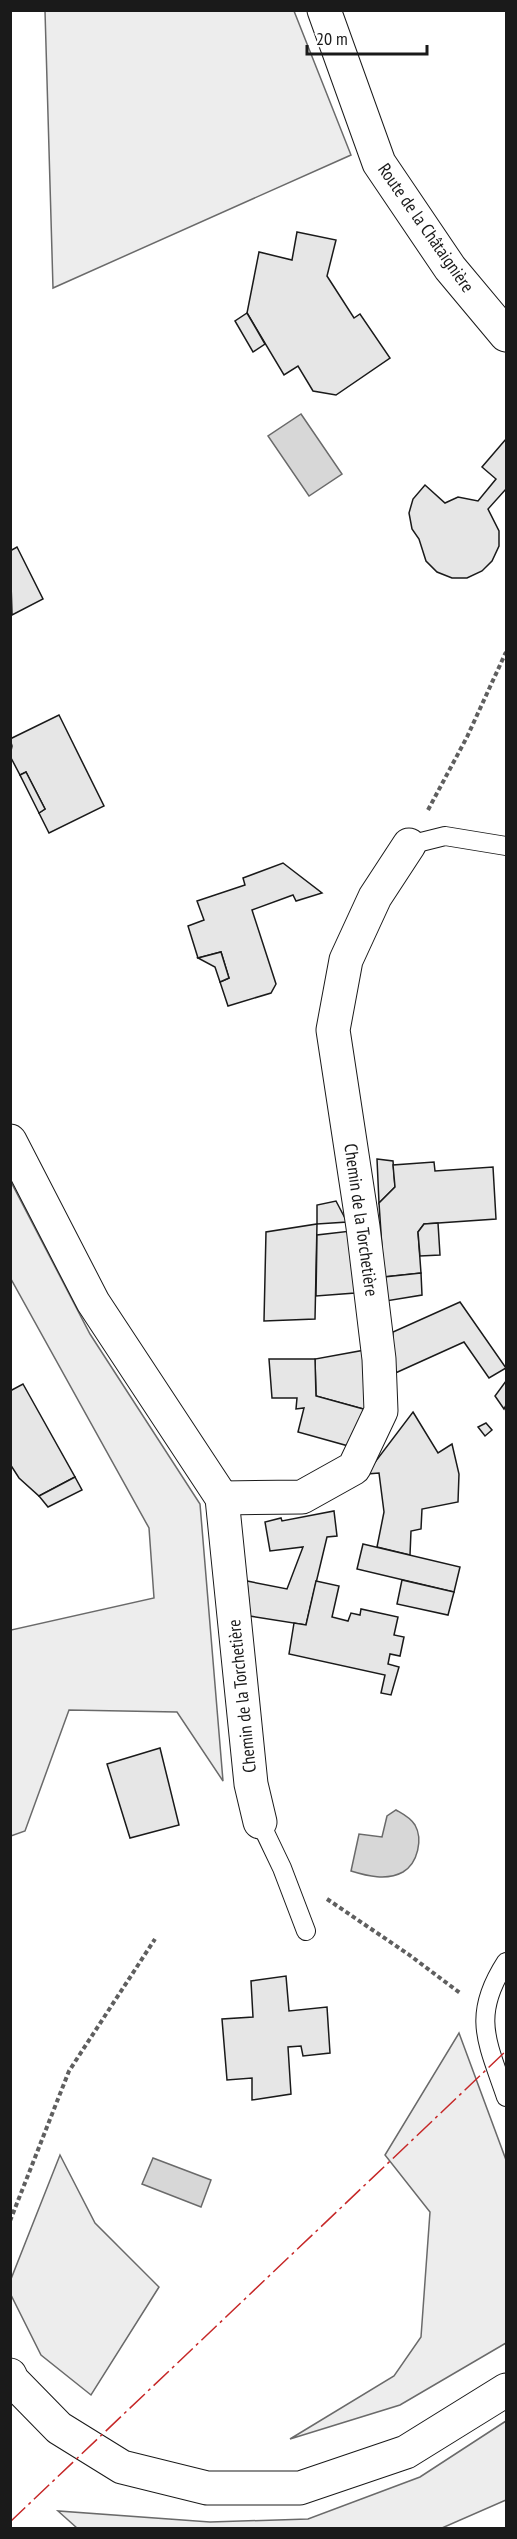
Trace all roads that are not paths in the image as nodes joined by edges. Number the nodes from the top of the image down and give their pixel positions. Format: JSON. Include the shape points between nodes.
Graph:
{"nodes":[{"id":1,"x":324,"y":10,"type":"edge"},
{"id":2,"x":507,"y":335,"type":"edge"},
{"id":3,"x":409,"y":845,"type":"joint"},
{"id":4,"x":507,"y":846,"type":"edge"},
{"id":5,"x":10,"y":1142,"type":"edge"},
{"id":6,"x":222,"y":1498,"type":"junction"},
{"id":7,"x":260,"y":1822,"type":"joint"},
{"id":8,"x":306,"y":1930,"type":"dead end"},
{"id":9,"x":507,"y":1962,"type":"edge"},
{"id":10,"x":507,"y":2097,"type":"edge"},
{"id":11,"x":10,"y":2375,"type":"edge"},
{"id":12,"x":507,"y":2390,"type":"edge"}],
"edges":[{"from":1,"to":2,"type":"street","name":"Route de la Châtaignière","via":[[380,164],[450,268]]},
{"from":3,"to":4,"type":"lane","via":[[445,836]]},
{"from":3,"to":6,"type":"street","name":"Chemin de la Torchetière","via":[[375,897],[346,960],[333,1030],[380,1359],[381,1411],[354,1468],[302,1497]]},
{"from":5,"to":6,"type":"street","name":"Chemin de la Torchetière","via":[[93,1302]]},
{"from":6,"to":7,"type":"street","name":"Chemin de la Torchetière","via":[[251,1784]]},
{"from":7,"to":8,"type":"lane"},
{"from":9,"to":10,"type":"lane","via":[[493,1982],[484,2012],[484,2035]]},
{"from":11,"to":12,"type":"street","via":[[59,2428],[122,2467],[207,2488],[300,2488],[406,2452]]}]}
